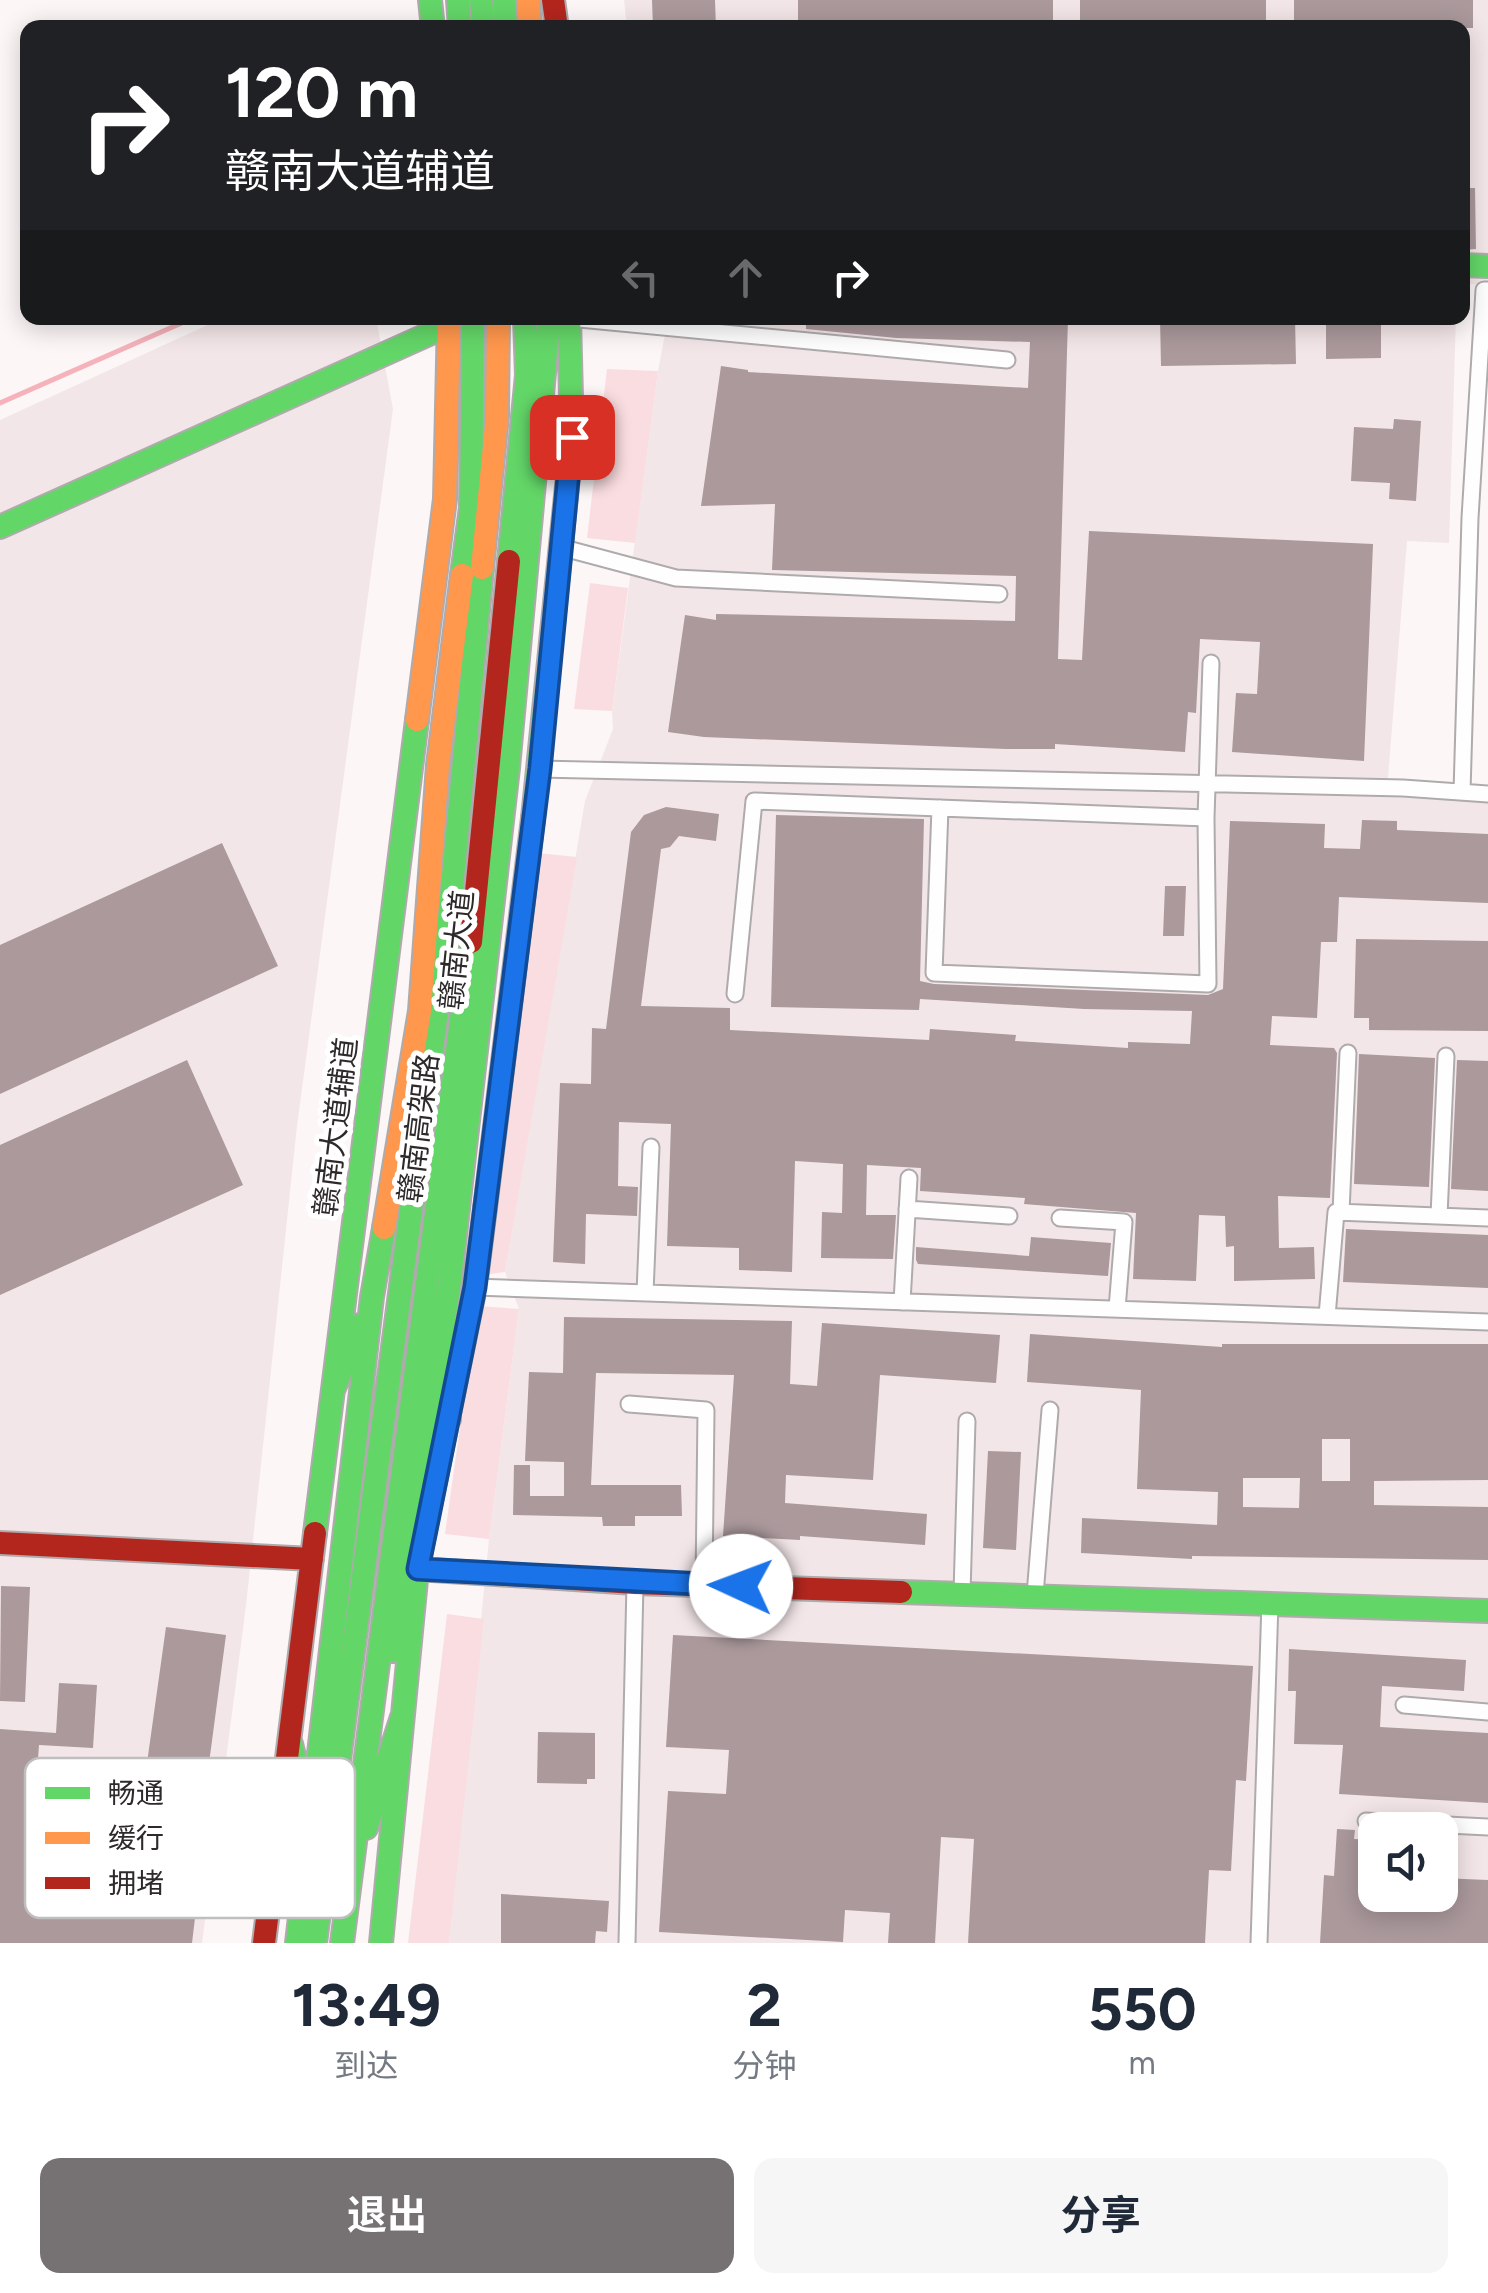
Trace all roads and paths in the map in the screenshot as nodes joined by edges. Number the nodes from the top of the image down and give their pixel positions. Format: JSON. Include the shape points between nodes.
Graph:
{"nodes":[{"id":1,"x":1488,"y":290,"type":"edge"},
{"id":2,"x":440,"y":325,"type":"edge"},
{"id":3,"x":449,"y":325,"type":"edge"},
{"id":4,"x":473,"y":325,"type":"edge"},
{"id":5,"x":498,"y":325,"type":"edge"},
{"id":6,"x":525,"y":325,"type":"edge"},
{"id":7,"x":548,"y":325,"type":"edge"},
{"id":8,"x":569,"y":325,"type":"edge"},
{"id":9,"x":642,"y":325,"type":"edge"},
{"id":10,"x":1007,"y":360,"type":"dead end"},
{"id":11,"x":1470,"y":518,"type":"junction"},
{"id":12,"x":1488,"y":519,"type":"edge"},
{"id":13,"x":0,"y":527,"type":"edge"},
{"id":14,"x":560,"y":547,"type":"junction"},
{"id":15,"x":999,"y":594,"type":"dead end"},
{"id":16,"x":1211,"y":663,"type":"dead end"},
{"id":17,"x":540,"y":769,"type":"junction"},
{"id":18,"x":1207,"y":784,"type":"junction"},
{"id":19,"x":1462,"y":792,"type":"junction"},
{"id":20,"x":1488,"y":794,"type":"edge"},
{"id":21,"x":940,"y":808,"type":"junction"},
{"id":22,"x":1206,"y":818,"type":"junction"},
{"id":23,"x":735,"y":994,"type":"dead end"},
{"id":24,"x":1348,"y":1053,"type":"dead end"},
{"id":25,"x":1446,"y":1056,"type":"dead end"},
{"id":26,"x":651,"y":1147,"type":"dead end"},
{"id":27,"x":909,"y":1178,"type":"dead end"},
{"id":28,"x":907,"y":1209,"type":"junction"},
{"id":29,"x":1341,"y":1212,"type":"junction"},
{"id":30,"x":1009,"y":1216,"type":"dead end"},
{"id":31,"x":1439,"y":1216,"type":"junction"},
{"id":32,"x":1060,"y":1218,"type":"dead end"},
{"id":33,"x":1488,"y":1218,"type":"edge"},
{"id":34,"x":475,"y":1287,"type":"junction"},
{"id":35,"x":449,"y":1288,"type":"junction"},
{"id":36,"x":645,"y":1293,"type":"junction"},
{"id":37,"x":372,"y":1297,"type":"junction"},
{"id":38,"x":902,"y":1302,"type":"junction"},
{"id":39,"x":1117,"y":1309,"type":"junction"},
{"id":40,"x":1327,"y":1316,"type":"junction"},
{"id":41,"x":1488,"y":1322,"type":"edge"},
{"id":42,"x":334,"y":1388,"type":"junction"},
{"id":43,"x":629,"y":1404,"type":"dead end"},
{"id":44,"x":1050,"y":1410,"type":"dead end"},
{"id":45,"x":449,"y":1420,"type":"junction"},
{"id":46,"x":967,"y":1421,"type":"dead end"},
{"id":47,"x":0,"y":1543,"type":"edge"},
{"id":48,"x":312,"y":1559,"type":"junction"},
{"id":49,"x":418,"y":1569,"type":"junction"},
{"id":50,"x":634,"y":1583,"type":"junction"},
{"id":51,"x":704,"y":1585,"type":"junction"},
{"id":52,"x":962,"y":1593,"type":"junction"},
{"id":53,"x":1035,"y":1595,"type":"junction"},
{"id":54,"x":1270,"y":1602,"type":"junction"},
{"id":55,"x":1488,"y":1611,"type":"edge"},
{"id":56,"x":1404,"y":1705,"type":"dead end"},
{"id":57,"x":1488,"y":1712,"type":"edge"},
{"id":58,"x":402,"y":1717,"type":"junction"},
{"id":59,"x":291,"y":1744,"type":"junction"},
{"id":60,"x":289,"y":1758,"type":"edge"},
{"id":61,"x":295,"y":1758,"type":"edge"},
{"id":62,"x":320,"y":1758,"type":"edge"},
{"id":63,"x":339,"y":1758,"type":"edge"},
{"id":64,"x":1458,"y":1826,"type":"edge"},
{"id":65,"x":1488,"y":1827,"type":"edge"},
{"id":66,"x":366,"y":1828,"type":"junction"},
{"id":67,"x":355,"y":1844,"type":"edge"},
{"id":68,"x":267,"y":1918,"type":"edge"},
{"id":69,"x":300,"y":1918,"type":"edge"},
{"id":70,"x":318,"y":1918,"type":"edge"},
{"id":71,"x":345,"y":1918,"type":"edge"},
{"id":72,"x":264,"y":1943,"type":"edge"},
{"id":73,"x":297,"y":1943,"type":"edge"},
{"id":74,"x":315,"y":1943,"type":"edge"},
{"id":75,"x":342,"y":1943,"type":"edge"},
{"id":76,"x":354,"y":1943,"type":"edge"},
{"id":77,"x":380,"y":1943,"type":"edge"},
{"id":78,"x":627,"y":1943,"type":"edge"},
{"id":79,"x":1259,"y":1943,"type":"edge"}],
"edges":[{"from":1,"to":11,"type":"street"},
{"from":2,"to":13,"type":"main road"},
{"from":3,"to":42,"type":"main road","name":"赣南大道辅道","via":[[445,499]]},
{"from":4,"to":37,"type":"main road","name":"赣南大道","via":[[471,507],[438,765],[420,1012]]},
{"from":5,"to":63,"type":"main road","name":"赣南高架路","via":[[498,416],[450,919]]},
{"from":6,"to":67,"type":"main road","name":"赣南高架路","via":[[527,374],[464,1012]]},
{"from":7,"to":35,"type":"main road","name":"赣南大道","via":[[508,768]]},
{"from":8,"to":14,"type":"main road","via":[[572,437]]},
{"from":9,"to":10,"type":"street"},
{"from":11,"to":12,"type":"street"},
{"from":11,"to":19,"type":"street"},
{"from":14,"to":15,"type":"street","via":[[676,578]]},
{"from":14,"to":17,"type":"main road"},
{"from":16,"to":18,"type":"street"},
{"from":17,"to":18,"type":"street"},
{"from":17,"to":34,"type":"main road"},
{"from":18,"to":19,"type":"street"},
{"from":18,"to":22,"type":"street"},
{"from":19,"to":20,"type":"street"},
{"from":21,"to":22,"type":"street"},
{"from":21,"to":22,"type":"street","via":[[934,973],[1208,984]]},
{"from":21,"to":23,"type":"street","via":[[754,802]]},
{"from":24,"to":29,"type":"street"},
{"from":25,"to":31,"type":"street"},
{"from":26,"to":36,"type":"street"},
{"from":27,"to":28,"type":"street"},
{"from":28,"to":30,"type":"street"},
{"from":28,"to":38,"type":"street"},
{"from":29,"to":31,"type":"street"},
{"from":29,"to":40,"type":"street"},
{"from":31,"to":33,"type":"street"},
{"from":32,"to":39,"type":"street","via":[[1124,1222]]},
{"from":34,"to":36,"type":"street"},
{"from":34,"to":45,"type":"main road"},
{"from":35,"to":45,"type":"main road"},
{"from":35,"to":66,"type":"main road","name":"赣南大道"},
{"from":36,"to":38,"type":"street"},
{"from":37,"to":42,"type":"main road"},
{"from":37,"to":62,"type":"main road","name":"赣南大道"},
{"from":38,"to":39,"type":"street"},
{"from":39,"to":40,"type":"street"},
{"from":40,"to":41,"type":"street"},
{"from":42,"to":48,"type":"main road","name":"赣南大道辅道"},
{"from":43,"to":51,"type":"street","via":[[706,1410]]},
{"from":44,"to":53,"type":"street"},
{"from":45,"to":49,"type":"main road"},
{"from":46,"to":52,"type":"street"},
{"from":47,"to":48,"type":"main road"},
{"from":48,"to":59,"type":"main road","name":"赣南大道辅道"},
{"from":49,"to":50,"type":"main road"},
{"from":49,"to":58,"type":"main road"},
{"from":50,"to":51,"type":"main road"},
{"from":50,"to":78,"type":"street"},
{"from":51,"to":52,"type":"main road"},
{"from":52,"to":53,"type":"main road"},
{"from":53,"to":54,"type":"main road"},
{"from":54,"to":55,"type":"main road"},
{"from":54,"to":79,"type":"street"},
{"from":56,"to":57,"type":"street"},
{"from":58,"to":66,"type":"main road"},
{"from":58,"to":77,"type":"main road"},
{"from":59,"to":60,"type":"main road","name":"赣南大道辅道"},
{"from":59,"to":61,"type":"main road"},
{"from":64,"to":65,"type":"street"},
{"from":66,"to":76,"type":"main road","name":"赣南大道"},
{"from":68,"to":72,"type":"main road","name":"赣南大道辅道"},
{"from":69,"to":73,"type":"main road","name":"赣南大道"},
{"from":70,"to":74,"type":"main road","name":"赣南高架路"},
{"from":71,"to":75,"type":"main road","name":"赣南高架路"}]}
